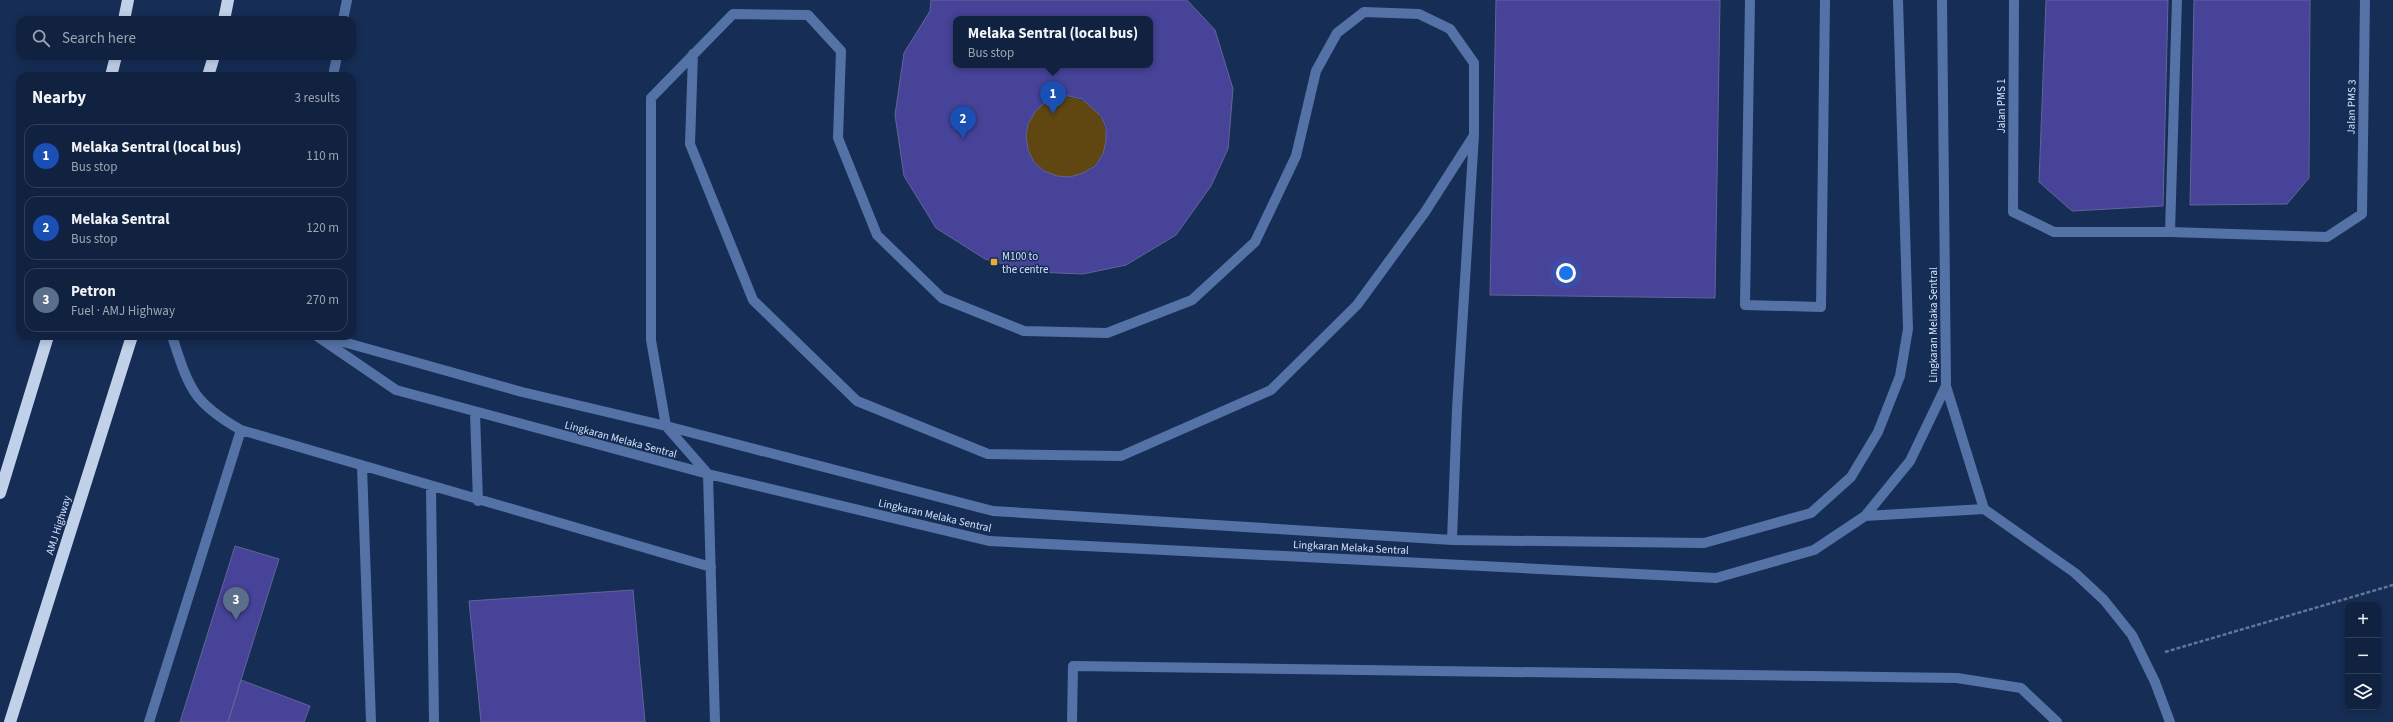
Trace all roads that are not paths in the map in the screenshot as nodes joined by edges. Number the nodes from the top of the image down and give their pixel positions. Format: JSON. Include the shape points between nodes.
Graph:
{"nodes":[{"id":1,"x":128,"y":0,"type":"edge"},
{"id":2,"x":228,"y":0,"type":"edge"},
{"id":3,"x":347,"y":0,"type":"edge"},
{"id":4,"x":1750,"y":0,"type":"edge"},
{"id":5,"x":1825,"y":0,"type":"edge"},
{"id":6,"x":1898,"y":0,"type":"edge"},
{"id":7,"x":1942,"y":0,"type":"edge"},
{"id":8,"x":2014,"y":0,"type":"edge"},
{"id":9,"x":2177,"y":0,"type":"edge"},
{"id":10,"x":2365,"y":0,"type":"edge"},
{"id":11,"x":125,"y":16,"type":"edge"},
{"id":12,"x":225,"y":16,"type":"edge"},
{"id":13,"x":344,"y":16,"type":"edge"},
{"id":14,"x":693,"y":54,"type":"junction"},
{"id":15,"x":115,"y":60,"type":"edge"},
{"id":16,"x":213,"y":60,"type":"edge"},
{"id":17,"x":336,"y":60,"type":"edge"},
{"id":18,"x":112,"y":72,"type":"edge"},
{"id":19,"x":209,"y":72,"type":"edge"},
{"id":20,"x":334,"y":72,"type":"edge"},
{"id":21,"x":1474,"y":135,"type":"junction"},
{"id":22,"x":2170,"y":232,"type":"junction"},
{"id":23,"x":47,"y":340,"type":"edge"},
{"id":24,"x":131,"y":340,"type":"edge"},
{"id":25,"x":173,"y":340,"type":"edge"},
{"id":26,"x":323,"y":340,"type":"edge"},
{"id":27,"x":336,"y":340,"type":"edge"},
{"id":28,"x":1946,"y":386,"type":"junction"},
{"id":29,"x":475,"y":412,"type":"junction"},
{"id":30,"x":666,"y":426,"type":"junction"},
{"id":31,"x":240,"y":430,"type":"junction"},
{"id":32,"x":362,"y":466,"type":"junction"},
{"id":33,"x":708,"y":474,"type":"junction"},
{"id":34,"x":431,"y":487,"type":"junction"},
{"id":35,"x":0,"y":493,"type":"edge"},
{"id":36,"x":478,"y":500,"type":"junction"},
{"id":37,"x":1984,"y":509,"type":"junction"},
{"id":38,"x":1865,"y":516,"type":"junction"},
{"id":39,"x":1452,"y":540,"type":"junction"},
{"id":40,"x":711,"y":567,"type":"junction"},
{"id":41,"x":10,"y":722,"type":"edge"},
{"id":42,"x":149,"y":722,"type":"edge"},
{"id":43,"x":371,"y":722,"type":"edge"},
{"id":44,"x":434,"y":722,"type":"edge"},
{"id":45,"x":715,"y":722,"type":"edge"},
{"id":46,"x":1072,"y":722,"type":"edge"},
{"id":47,"x":2057,"y":722,"type":"edge"},
{"id":48,"x":2170,"y":722,"type":"edge"}],
"edges":[{"from":1,"to":11,"type":"highway"},
{"from":2,"to":12,"type":"highway"},
{"from":3,"to":13,"type":"street"},
{"from":4,"to":5,"type":"street","via":[[1745,305],[1821,307]]},
{"from":6,"to":39,"type":"street","name":"Lingkaran Melaka Sentral","via":[[1908,329],[1900,376],[1878,432],[1852,477],[1811,513],[1704,544]]},
{"from":7,"to":28,"type":"street","name":"Lingkaran Melaka Sentral"},
{"from":8,"to":22,"type":"street","name":"Jalan PMS 1","via":[[2013,212],[2054,232]]},
{"from":9,"to":22,"type":"street"},
{"from":10,"to":22,"type":"street","name":"Jalan PMS 3","via":[[2362,214],[2327,237]]},
{"from":14,"to":21,"type":"street","via":[[690,144],[753,300],[856,401],[988,454],[1121,456],[1271,390],[1358,305],[1424,212]]},
{"from":14,"to":21,"type":"street","via":[[733,14],[808,15],[841,51],[838,138],[877,235],[942,298],[1024,331],[1107,333],[1192,300],[1255,242],[1296,156],[1316,71],[1337,33],[1364,12],[1419,14],[1450,29],[1474,63]]},
{"from":14,"to":30,"type":"street","via":[[651,98],[651,340]]},
{"from":15,"to":18,"type":"highway"},
{"from":16,"to":19,"type":"highway"},
{"from":17,"to":20,"type":"street"},
{"from":21,"to":39,"type":"street","via":[[1457,409]]},
{"from":23,"to":35,"type":"highway"},
{"from":24,"to":41,"type":"highway","name":"AMJ Highway"},
{"from":25,"to":31,"type":"street","via":[[186,377],[198,399],[215,415]]},
{"from":26,"to":29,"type":"street","name":"Lingkaran Melaka Sentral","via":[[396,390]]},
{"from":27,"to":30,"type":"street","name":"Lingkaran Melaka Sentral","via":[[522,392]]},
{"from":28,"to":37,"type":"street"},
{"from":28,"to":38,"type":"street","name":"Lingkaran Melaka Sentral","via":[[1910,461]]},
{"from":29,"to":33,"type":"street","name":"Lingkaran Melaka Sentral"},
{"from":29,"to":36,"type":"street"},
{"from":30,"to":33,"type":"street"},
{"from":30,"to":39,"type":"street","name":"Lingkaran Melaka Sentral","via":[[993,511]]},
{"from":31,"to":32,"type":"street"},
{"from":31,"to":42,"type":"street"},
{"from":32,"to":34,"type":"street"},
{"from":32,"to":43,"type":"street"},
{"from":33,"to":38,"type":"street","name":"Lingkaran Melaka Sentral","via":[[989,541],[1716,578],[1814,550]]},
{"from":33,"to":40,"type":"street"},
{"from":34,"to":36,"type":"street"},
{"from":34,"to":44,"type":"street"},
{"from":36,"to":40,"type":"street"},
{"from":37,"to":38,"type":"street"},
{"from":37,"to":48,"type":"street","via":[[2075,573],[2104,600],[2132,635]]},
{"from":40,"to":45,"type":"street"},
{"from":46,"to":47,"type":"street","via":[[1073,666],[1957,678],[2021,688]]}]}
